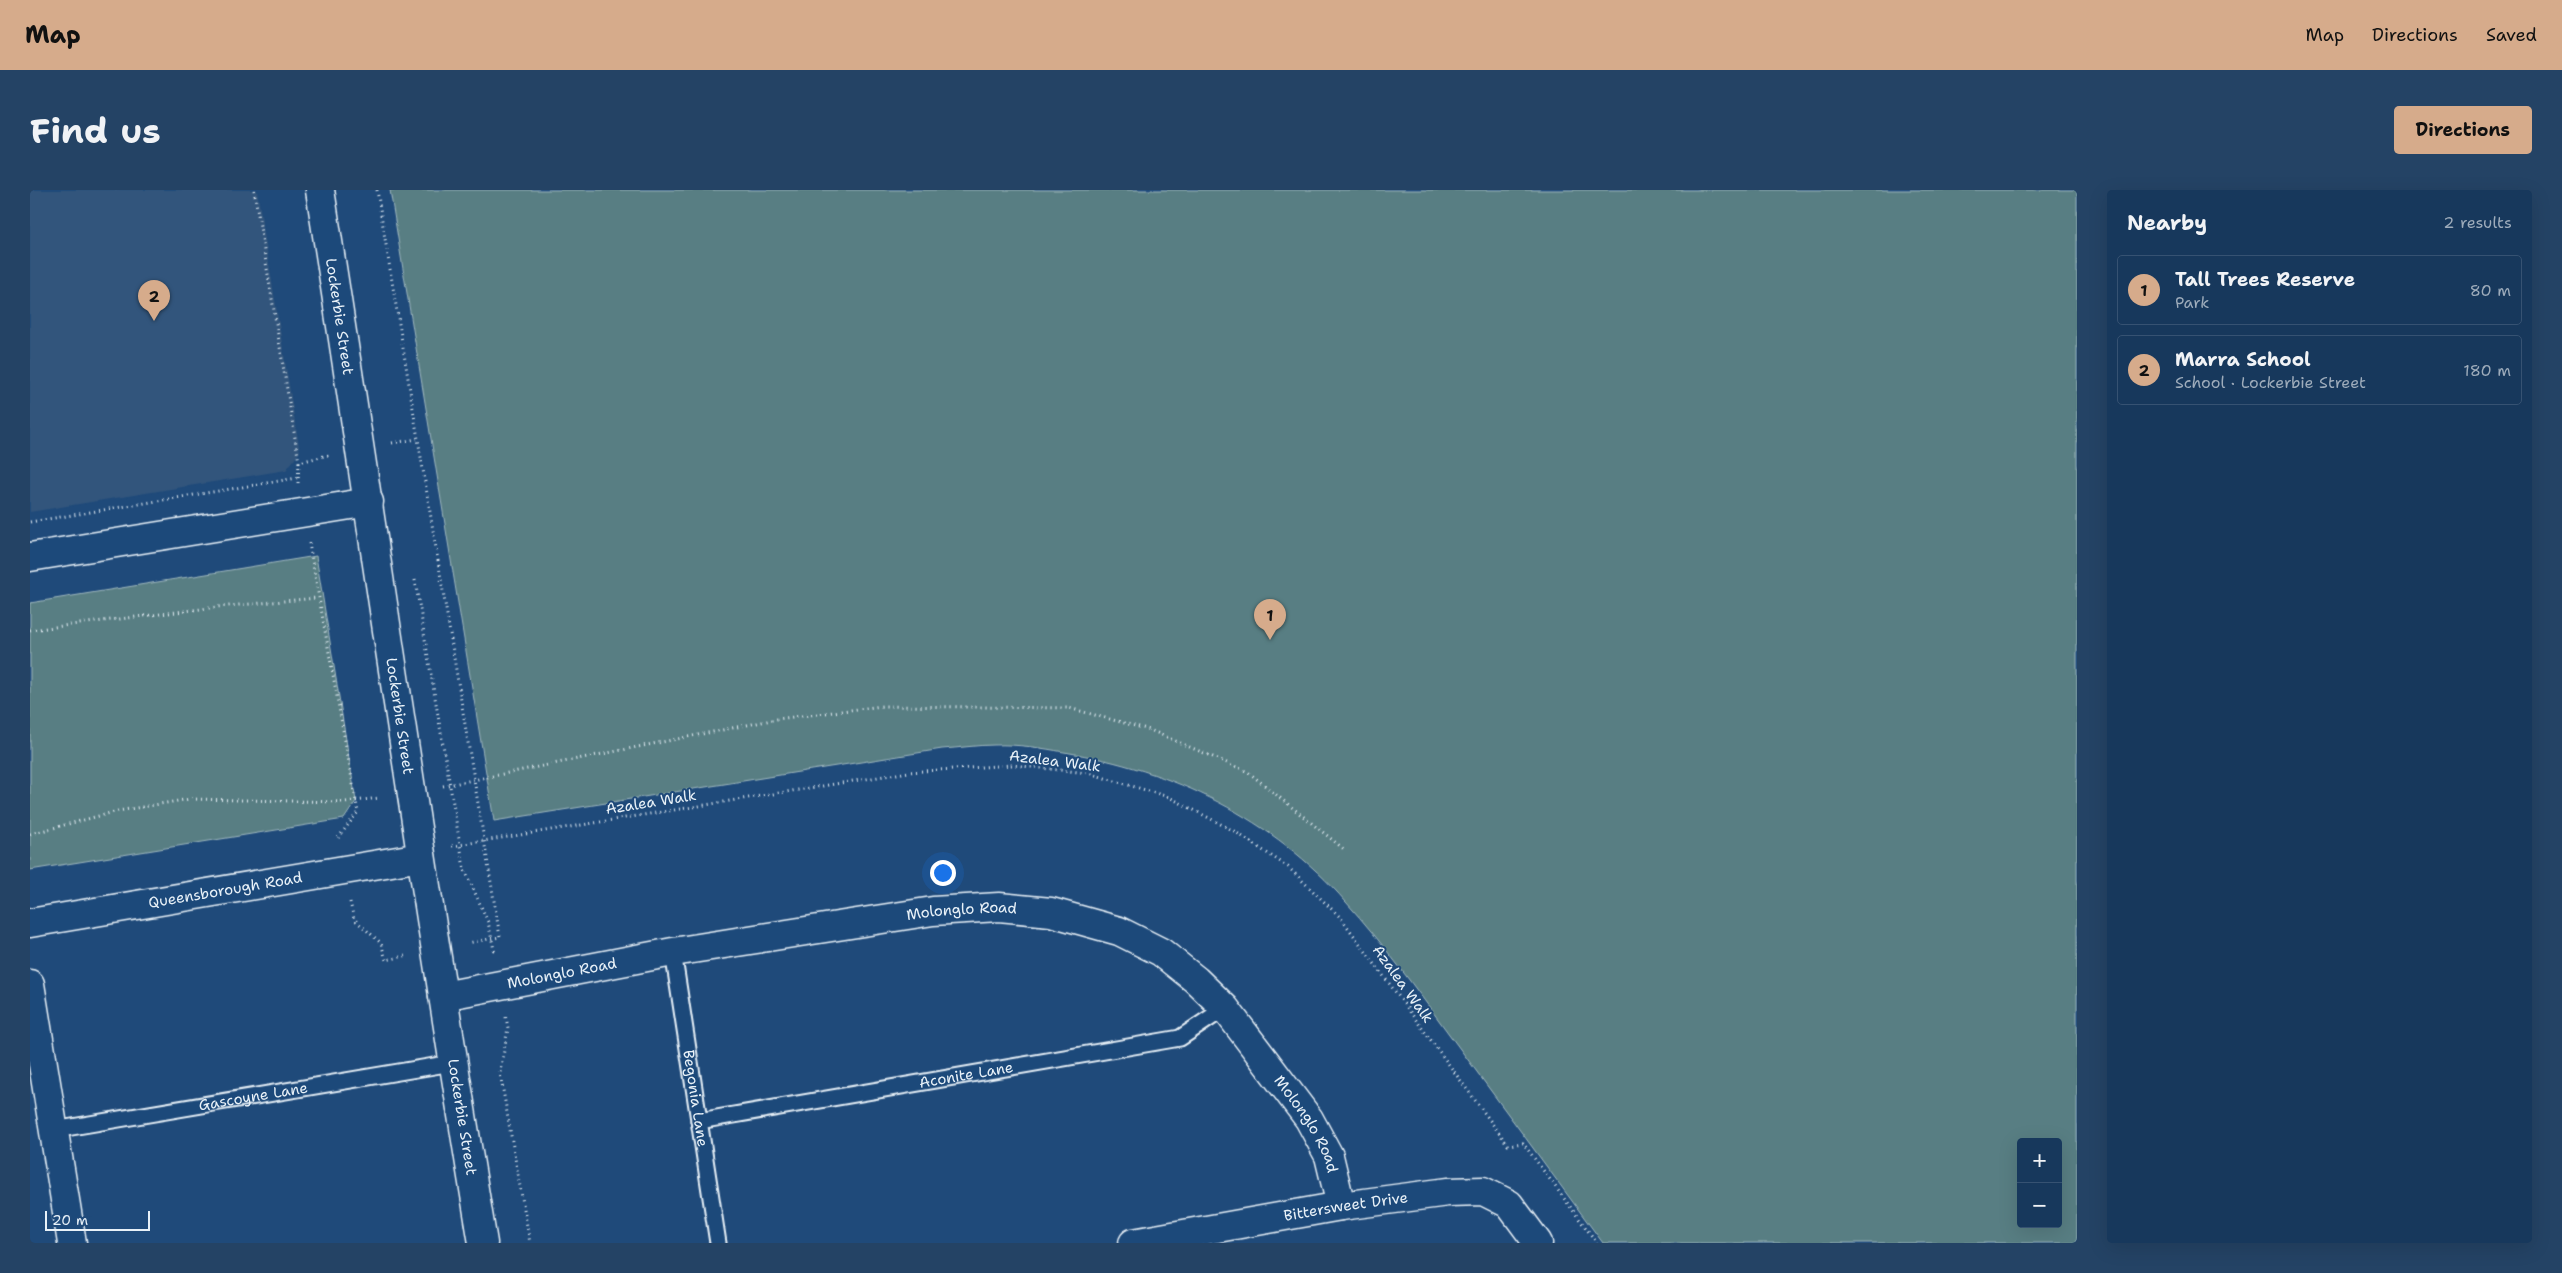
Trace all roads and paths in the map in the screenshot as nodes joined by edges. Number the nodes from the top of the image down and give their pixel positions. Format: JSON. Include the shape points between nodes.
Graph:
{"nodes":[{"id":1,"x":254,"y":190,"type":"edge"},
{"id":2,"x":320,"y":190,"type":"edge"},
{"id":3,"x":390,"y":437,"type":"dead end"},
{"id":4,"x":392,"y":453,"type":"dead end"},
{"id":5,"x":299,"y":462,"type":"dead end"},
{"id":6,"x":297,"y":478,"type":"dead end"},
{"id":7,"x":369,"y":502,"type":"junction"},
{"id":8,"x":30,"y":522,"type":"edge"},
{"id":9,"x":30,"y":557,"type":"edge"},
{"id":10,"x":413,"y":570,"type":"dead end"},
{"id":11,"x":317,"y":598,"type":"dead end"},
{"id":12,"x":30,"y":630,"type":"edge"},
{"id":13,"x":450,"y":785,"type":"junction"},
{"id":14,"x":411,"y":792,"type":"junction"},
{"id":15,"x":30,"y":834,"type":"edge"},
{"id":16,"x":460,"y":843,"type":"junction"},
{"id":17,"x":1345,"y":850,"type":"dead end"},
{"id":18,"x":420,"y":857,"type":"junction"},
{"id":19,"x":30,"y":923,"type":"edge"},
{"id":20,"x":672,"y":952,"type":"junction"},
{"id":21,"x":501,"y":983,"type":"junction"},
{"id":22,"x":30,"y":984,"type":"edge"},
{"id":23,"x":443,"y":996,"type":"junction"},
{"id":24,"x":1225,"y":1008,"type":"junction"},
{"id":25,"x":452,"y":1063,"type":"junction"},
{"id":26,"x":699,"y":1121,"type":"junction"},
{"id":27,"x":54,"y":1130,"type":"junction"},
{"id":28,"x":1341,"y":1206,"type":"junction"},
{"id":29,"x":72,"y":1243,"type":"edge"},
{"id":30,"x":483,"y":1243,"type":"edge"},
{"id":31,"x":530,"y":1243,"type":"edge"},
{"id":32,"x":718,"y":1243,"type":"edge"},
{"id":33,"x":1133,"y":1243,"type":"edge"},
{"id":34,"x":1538,"y":1243,"type":"edge"},
{"id":35,"x":1597,"y":1243,"type":"edge"}],
"edges":[{"from":1,"to":5,"type":"path"},
{"from":2,"to":7,"type":"street","name":"Lockerbie Street"},
{"from":3,"to":4,"type":"path"},
{"from":6,"to":8,"type":"path"},
{"from":7,"to":9,"type":"street"},
{"from":7,"to":14,"type":"street","name":"Lockerbie Street"},
{"from":10,"to":13,"type":"path"},
{"from":11,"to":12,"type":"path"},
{"from":13,"to":14,"type":"path"},
{"from":13,"to":16,"type":"path"},
{"from":13,"to":17,"type":"path","via":[[777,719],[882,706],[1069,708],[1150,730],[1248,772]]},
{"from":14,"to":15,"type":"path","via":[[345,802],[190,799],[118,811]]},
{"from":14,"to":18,"type":"street","name":"Lockerbie Street"},
{"from":16,"to":18,"type":"path","name":"Azalea Walk"},
{"from":16,"to":21,"type":"path","via":[[464,868],[488,922]]},
{"from":16,"to":35,"type":"path","name":"Azalea Walk","via":[[910,772],[1012,765],[1097,776],[1169,797],[1234,831],[1288,866],[1341,918],[1508,1145],[1523,1144]]},
{"from":18,"to":19,"type":"street","name":"Queensborough Road"},
{"from":18,"to":23,"type":"street","name":"Lockerbie Street"},
{"from":20,"to":21,"type":"street","name":"Molonglo Road"},
{"from":20,"to":24,"type":"street","name":"Molonglo Road","via":[[932,911],[999,907],[1042,911],[1119,931],[1161,952]]},
{"from":20,"to":26,"type":"lane","name":"Begonia Lane"},
{"from":21,"to":23,"type":"street","name":"Molonglo Road"},
{"from":21,"to":31,"type":"path","via":[[508,1028],[500,1073]]},
{"from":22,"to":27,"type":"street"},
{"from":23,"to":25,"type":"street","name":"Lockerbie Street"},
{"from":24,"to":26,"type":"lane","name":"Aconite Lane","via":[[1180,1038]]},
{"from":24,"to":28,"type":"street","name":"Molonglo Road","via":[[1309,1119],[1329,1156]]},
{"from":25,"to":27,"type":"lane","name":"Gascoyne Lane"},
{"from":25,"to":30,"type":"street","name":"Lockerbie Street"},
{"from":26,"to":32,"type":"lane","name":"Begonia Lane"},
{"from":27,"to":29,"type":"street"},
{"from":28,"to":33,"type":"street","name":"Bittersweet Drive"},
{"from":28,"to":34,"type":"street","name":"Bittersweet Drive","via":[[1448,1192],[1483,1191],[1509,1204]]}]}
